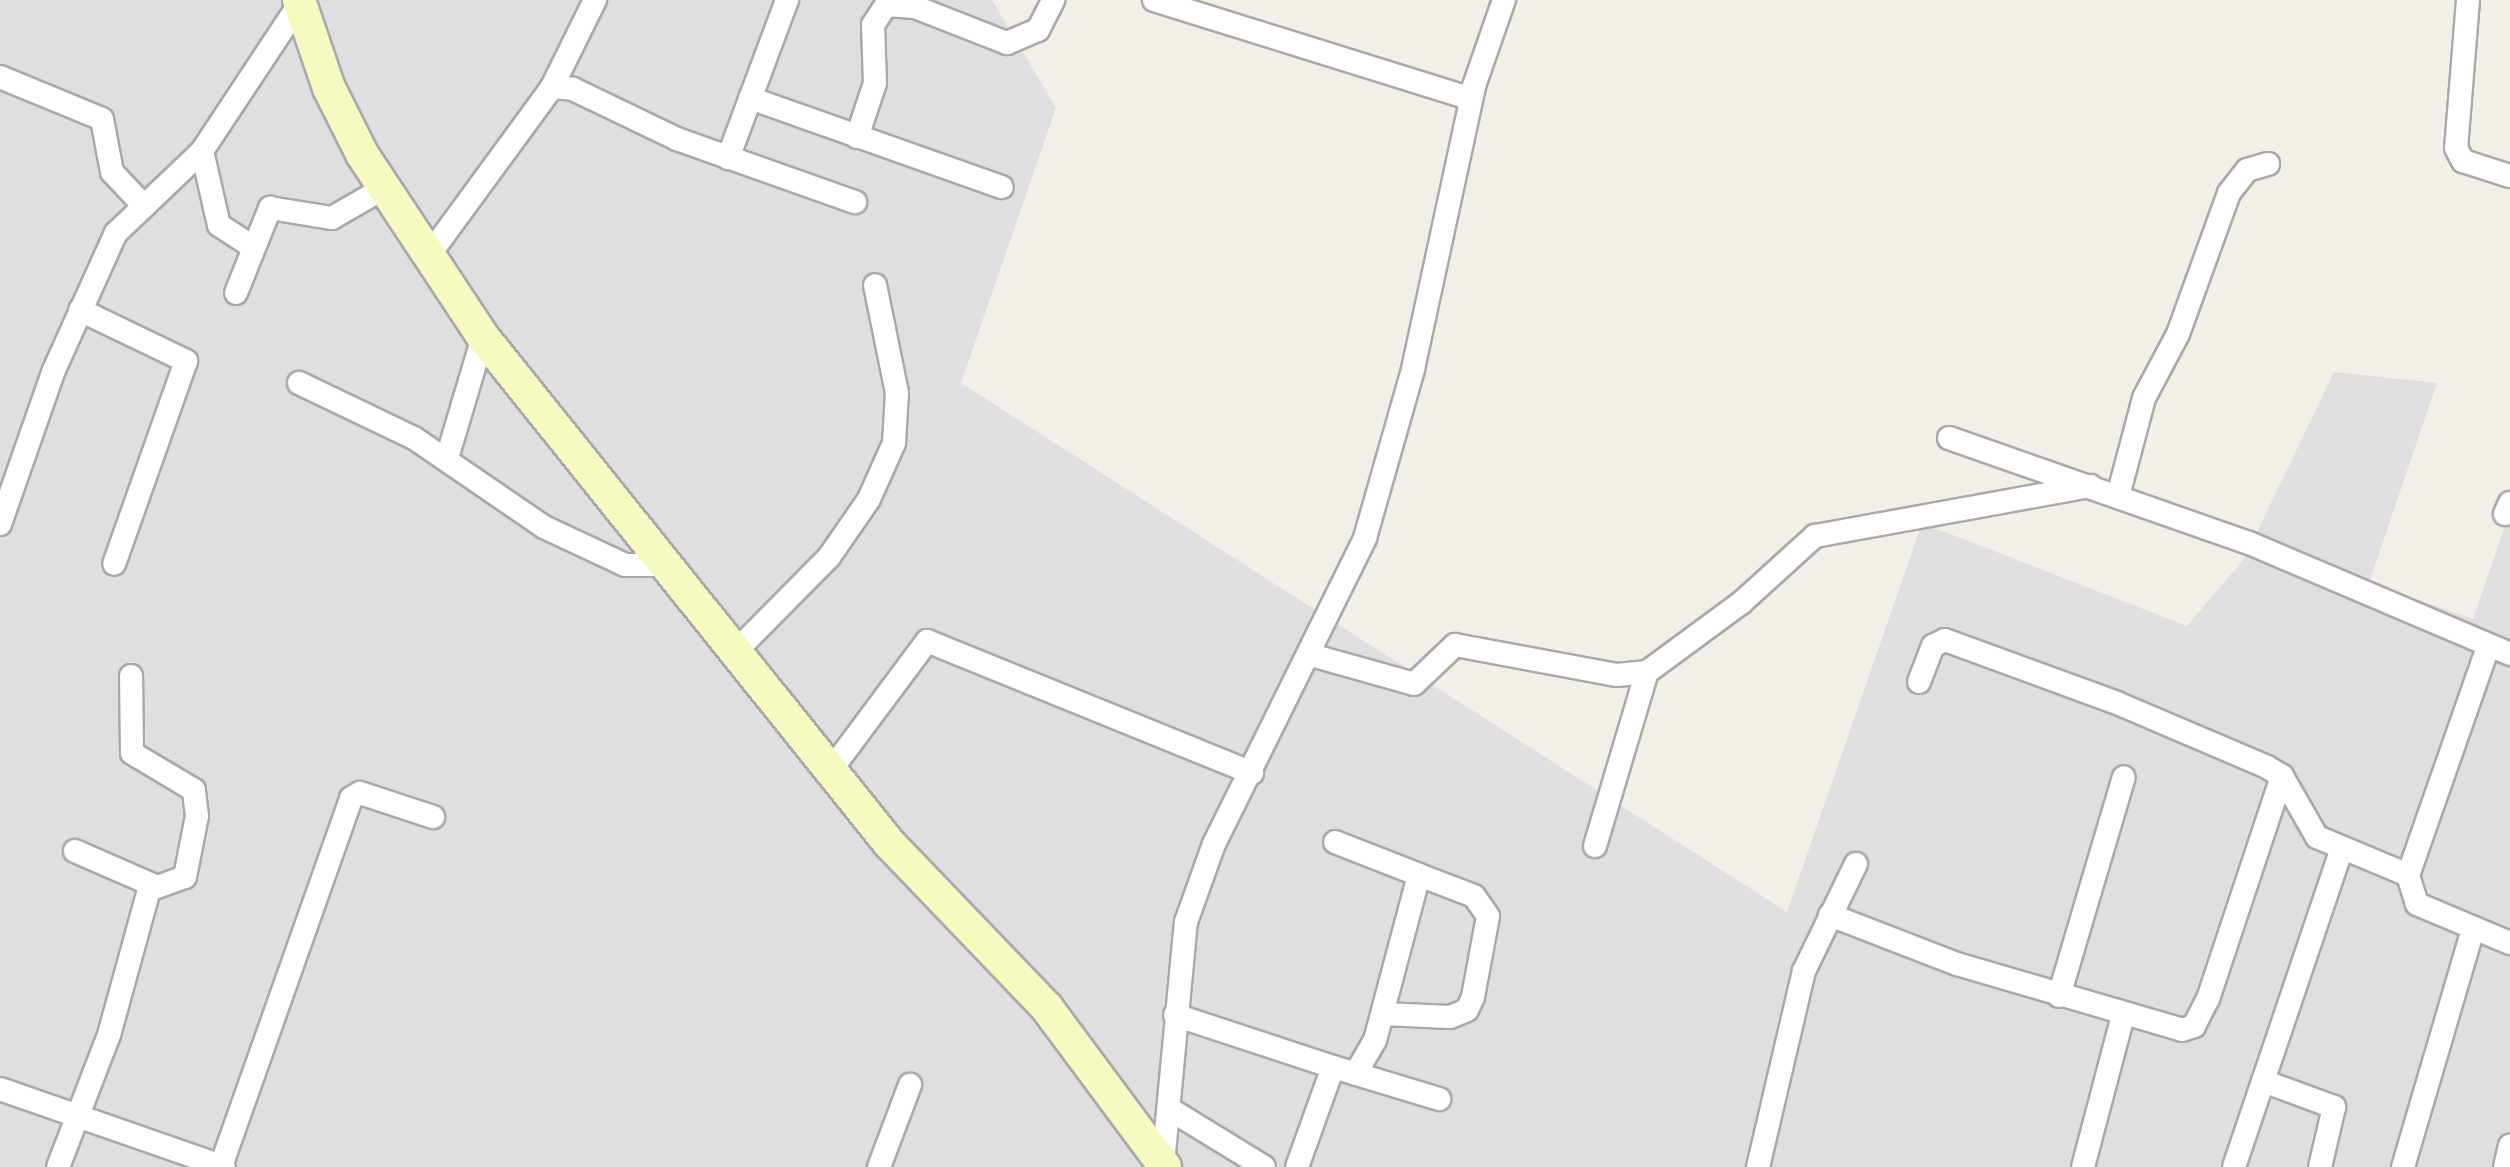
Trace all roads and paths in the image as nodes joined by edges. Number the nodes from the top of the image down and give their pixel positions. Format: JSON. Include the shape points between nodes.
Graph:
{"nodes":[{"id":1,"x":595,"y":0,"type":"edge"},
{"id":2,"x":787,"y":0,"type":"edge"},
{"id":3,"x":1053,"y":0,"type":"edge"},
{"id":4,"x":1154,"y":0,"type":"edge"},
{"id":5,"x":1504,"y":0,"type":"edge"},
{"id":6,"x":2468,"y":0,"type":"edge"},
{"id":7,"x":300,"y":2,"type":"edge"},
{"id":8,"x":0,"y":77,"type":"edge"},
{"id":9,"x":552,"y":87,"type":"junction"},
{"id":10,"x":750,"y":98,"type":"junction"},
{"id":11,"x":1471,"y":99,"type":"junction"},
{"id":12,"x":857,"y":137,"type":"junction"},
{"id":13,"x":202,"y":151,"type":"junction"},
{"id":14,"x":728,"y":158,"type":"junction"},
{"id":15,"x":2268,"y":164,"type":"dead end"},
{"id":16,"x":2510,"y":176,"type":"edge"},
{"id":17,"x":1002,"y":187,"type":"dead end"},
{"id":18,"x":384,"y":188,"type":"junction"},
{"id":19,"x":855,"y":202,"type":"dead end"},
{"id":20,"x":144,"y":206,"type":"junction"},
{"id":21,"x":251,"y":246,"type":"junction"},
{"id":22,"x":427,"y":258,"type":"junction"},
{"id":23,"x":875,"y":285,"type":"dead end"},
{"id":24,"x":236,"y":293,"type":"dead end"},
{"id":25,"x":80,"y":310,"type":"junction"},
{"id":26,"x":483,"y":337,"type":"junction"},
{"id":27,"x":299,"y":383,"type":"dead end"},
{"id":28,"x":1949,"y":438,"type":"dead end"},
{"id":29,"x":447,"y":458,"type":"junction"},
{"id":30,"x":2091,"y":486,"type":"junction"},
{"id":31,"x":2118,"y":496,"type":"junction"},
{"id":32,"x":0,"y":524,"type":"edge"},
{"id":33,"x":114,"y":564,"type":"dead end"},
{"id":34,"x":662,"y":565,"type":"junction"},
{"id":35,"x":2488,"y":647,"type":"junction"},
{"id":36,"x":735,"y":652,"type":"junction"},
{"id":37,"x":2510,"y":654,"type":"edge"},
{"id":38,"x":1311,"y":655,"type":"junction"},
{"id":39,"x":1647,"y":672,"type":"junction"},
{"id":40,"x":131,"y":676,"type":"dead end"},
{"id":41,"x":1919,"y":682,"type":"dead end"},
{"id":42,"x":831,"y":770,"type":"junction"},
{"id":43,"x":1252,"y":773,"type":"junction"},
{"id":44,"x":2282,"y":776,"type":"junction"},
{"id":45,"x":2124,"y":777,"type":"dead end"},
{"id":46,"x":433,"y":817,"type":"dead end"},
{"id":47,"x":1335,"y":842,"type":"dead end"},
{"id":48,"x":1595,"y":846,"type":"dead end"},
{"id":49,"x":2341,"y":850,"type":"junction"},
{"id":50,"x":75,"y":851,"type":"dead end"},
{"id":51,"x":1856,"y":864,"type":"dead end"},
{"id":52,"x":1419,"y":875,"type":"junction"},
{"id":53,"x":2408,"y":875,"type":"junction"},
{"id":54,"x":155,"y":886,"type":"junction"},
{"id":55,"x":1830,"y":915,"type":"junction"},
{"id":56,"x":2473,"y":929,"type":"junction"},
{"id":57,"x":2510,"y":943,"type":"edge"},
{"id":58,"x":2059,"y":996,"type":"junction"},
{"id":59,"x":1383,"y":1014,"type":"junction"},
{"id":60,"x":1175,"y":1015,"type":"junction"},
{"id":61,"x":2123,"y":1016,"type":"junction"},
{"id":62,"x":1333,"y":1067,"type":"junction"},
{"id":63,"x":1355,"y":1074,"type":"junction"},
{"id":64,"x":2263,"y":1081,"type":"junction"},
{"id":65,"x":910,"y":1085,"type":"dead end"},
{"id":66,"x":0,"y":1089,"type":"edge"},
{"id":67,"x":1439,"y":1099,"type":"dead end"},
{"id":68,"x":1171,"y":1110,"type":"junction"},
{"id":69,"x":78,"y":1118,"type":"junction"},
{"id":70,"x":2510,"y":1146,"type":"edge"},
{"id":71,"x":222,"y":1166,"type":"edge"},
{"id":72,"x":1164,"y":1166,"type":"edge"},
{"id":73,"x":58,"y":1167,"type":"edge"},
{"id":74,"x":879,"y":1167,"type":"edge"},
{"id":75,"x":1264,"y":1167,"type":"edge"},
{"id":76,"x":1297,"y":1167,"type":"edge"},
{"id":77,"x":1758,"y":1167,"type":"edge"},
{"id":78,"x":2083,"y":1167,"type":"edge"},
{"id":79,"x":2234,"y":1167,"type":"edge"},
{"id":80,"x":2320,"y":1167,"type":"edge"},
{"id":81,"x":2403,"y":1167,"type":"edge"},
{"id":82,"x":2505,"y":1167,"type":"edge"}],
"edges":[{"from":1,"to":9,"type":"street"},
{"from":2,"to":10,"type":"street"},
{"from":3,"to":12,"type":"street","via":[[1038,30],[1007,43],[915,7],[886,5],[873,25],[875,83]]},
{"from":4,"to":11,"type":"street"},
{"from":5,"to":11,"type":"street"},
{"from":6,"to":16,"type":"street","via":[[2456,148],[2463,161]]},
{"from":7,"to":13,"type":"street"},
{"from":7,"to":18,"type":"street","via":[[329,88]]},
{"from":8,"to":20,"type":"street","via":[[102,119],[112,172]]},
{"from":9,"to":14,"type":"street","via":[[573,89]]},
{"from":9,"to":22,"type":"street"},
{"from":10,"to":12,"type":"street"},
{"from":10,"to":14,"type":"street"},
{"from":11,"to":38,"type":"street","via":[[1413,369],[1365,538]]},
{"from":12,"to":17,"type":"street"},
{"from":13,"to":20,"type":"street"},
{"from":13,"to":21,"type":"street","via":[[219,225]]},
{"from":14,"to":19,"type":"street"},
{"from":15,"to":31,"type":"street","via":[[2247,170],[2229,193],[2178,334],[2144,398]]},
{"from":18,"to":21,"type":"street","via":[[332,218],[270,208]]},
{"from":18,"to":22,"type":"street"},
{"from":20,"to":25,"type":"street","via":[[116,233]]},
{"from":21,"to":24,"type":"street"},
{"from":22,"to":26,"type":"street"},
{"from":23,"to":36,"type":"street","via":[[897,393],[894,443],[869,499],[829,557]]},
{"from":25,"to":32,"type":"street"},
{"from":25,"to":33,"type":"street","via":[[186,361]]},
{"from":26,"to":29,"type":"street"},
{"from":26,"to":34,"type":"street"},
{"from":27,"to":29,"type":"street"},
{"from":28,"to":30,"type":"street"},
{"from":29,"to":34,"type":"street","via":[[544,527],[611,561]]},
{"from":30,"to":31,"type":"street"},
{"from":30,"to":39,"type":"street","via":[[1815,536],[1741,603]]},
{"from":31,"to":35,"type":"street","via":[[2249,543]]},
{"from":34,"to":36,"type":"street"},
{"from":35,"to":37,"type":"street"},
{"from":35,"to":53,"type":"street"},
{"from":36,"to":42,"type":"street"},
{"from":38,"to":39,"type":"street","via":[[1414,684],[1455,645],[1617,675]]},
{"from":38,"to":43,"type":"street"},
{"from":39,"to":48,"type":"street"},
{"from":40,"to":54,"type":"street","via":[[132,753],[188,784],[197,797],[185,877]]},
{"from":41,"to":44,"type":"street","via":[[1933,646],[1945,640],[2210,740]]},
{"from":42,"to":43,"type":"street","via":[[927,641]]},
{"from":42,"to":72,"type":"street","via":[[889,843],[1047,1008]]},
{"from":43,"to":60,"type":"street","via":[[1197,887]]},
{"from":44,"to":49,"type":"street","via":[[2308,830]]},
{"from":44,"to":61,"type":"street","via":[[2201,1017],[2182,1030]]},
{"from":45,"to":58,"type":"street"},
{"from":46,"to":71,"type":"street","via":[[360,793],[351,798]]},
{"from":47,"to":52,"type":"street"},
{"from":49,"to":53,"type":"street"},
{"from":49,"to":64,"type":"street"},
{"from":50,"to":54,"type":"street"},
{"from":51,"to":55,"type":"street"},
{"from":52,"to":59,"type":"street"},
{"from":52,"to":59,"type":"street","via":[[1474,896],[1488,916],[1473,997],[1467,1010],[1450,1017]]},
{"from":53,"to":56,"type":"street","via":[[2417,904]]},
{"from":54,"to":69,"type":"street"},
{"from":55,"to":58,"type":"street"},
{"from":55,"to":77,"type":"street","via":[[1800,984]]},
{"from":56,"to":57,"type":"street"},
{"from":56,"to":81,"type":"street"},
{"from":58,"to":61,"type":"street"},
{"from":59,"to":63,"type":"street"},
{"from":60,"to":62,"type":"street"},
{"from":60,"to":68,"type":"street"},
{"from":61,"to":78,"type":"street"},
{"from":62,"to":63,"type":"street"},
{"from":62,"to":76,"type":"street"},
{"from":63,"to":67,"type":"street"},
{"from":64,"to":79,"type":"street"},
{"from":64,"to":80,"type":"street","via":[[2334,1107]]},
{"from":65,"to":74,"type":"street"},
{"from":66,"to":69,"type":"street"},
{"from":68,"to":72,"type":"street"},
{"from":68,"to":75,"type":"street"},
{"from":69,"to":71,"type":"street"},
{"from":69,"to":73,"type":"street"},
{"from":70,"to":82,"type":"street"}]}
